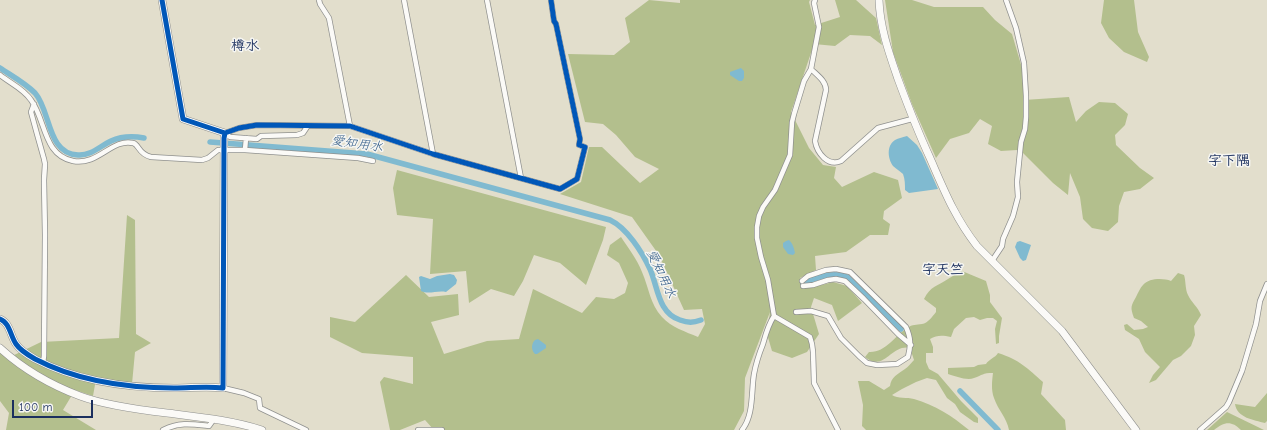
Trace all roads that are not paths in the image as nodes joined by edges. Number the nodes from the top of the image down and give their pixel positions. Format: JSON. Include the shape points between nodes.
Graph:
{"nodes":[{"id":1,"x":162,"y":0,"type":"edge"},
{"id":2,"x":319,"y":0,"type":"edge"},
{"id":3,"x":404,"y":0,"type":"edge"},
{"id":4,"x":487,"y":0,"type":"edge"},
{"id":5,"x":551,"y":0,"type":"edge"},
{"id":6,"x":815,"y":0,"type":"edge"},
{"id":7,"x":879,"y":0,"type":"edge"},
{"id":8,"x":1006,"y":0,"type":"edge"},
{"id":9,"x":811,"y":69,"type":"junction"},
{"id":10,"x":0,"y":76,"type":"edge"},
{"id":11,"x":34,"y":104,"type":"junction"},
{"id":12,"x":912,"y":119,"type":"junction"},
{"id":13,"x":307,"y":126,"type":"junction"},
{"id":14,"x":350,"y":126,"type":"junction"},
{"id":15,"x":224,"y":136,"type":"junction"},
{"id":16,"x":246,"y":138,"type":"junction"},
{"id":17,"x":224,"y":150,"type":"junction"},
{"id":18,"x":245,"y":150,"type":"junction"},
{"id":19,"x":433,"y":154,"type":"junction"},
{"id":20,"x":373,"y":161,"type":"dead end"},
{"id":21,"x":521,"y":178,"type":"junction"},
{"id":22,"x":992,"y":261,"type":"junction"},
{"id":23,"x":1267,"y":284,"type":"edge"},
{"id":24,"x":796,"y":312,"type":"dead end"},
{"id":25,"x":774,"y":316,"type":"junction"},
{"id":26,"x":0,"y":318,"type":"edge"},
{"id":27,"x":911,"y":345,"type":"junction"},
{"id":28,"x":0,"y":348,"type":"edge"},
{"id":29,"x":43,"y":363,"type":"junction"},
{"id":30,"x":223,"y":388,"type":"junction"},
{"id":31,"x":214,"y":419,"type":"junction"},
{"id":32,"x":209,"y":428,"type":"edge"},
{"id":33,"x":163,"y":430,"type":"edge"},
{"id":34,"x":262,"y":430,"type":"edge"},
{"id":35,"x":306,"y":430,"type":"edge"},
{"id":36,"x":418,"y":430,"type":"edge"},
{"id":37,"x":442,"y":430,"type":"edge"},
{"id":38,"x":742,"y":430,"type":"edge"},
{"id":39,"x":838,"y":430,"type":"edge"},
{"id":40,"x":1136,"y":430,"type":"edge"},
{"id":41,"x":1200,"y":430,"type":"edge"}],
"edges":[{"from":1,"to":15,"type":"street","via":[[183,119]]},
{"from":2,"to":14,"type":"street","via":[[329,18]]},
{"from":3,"to":19,"type":"street"},
{"from":4,"to":21,"type":"street"},
{"from":5,"to":21,"type":"street","via":[[579,145],[585,147],[577,180],[560,189]]},
{"from":6,"to":9,"type":"street","via":[[819,27]]},
{"from":7,"to":12,"type":"street","via":[[884,36]]},
{"from":8,"to":22,"type":"street","via":[[1016,28],[1024,64],[1026,117],[1017,182],[1018,197],[1002,246]]},
{"from":9,"to":12,"type":"street","via":[[826,85],[815,141],[816,148],[828,161],[841,161],[878,128]]},
{"from":9,"to":25,"type":"street","via":[[804,81],[794,114],[790,155],[758,222],[757,238]]},
{"from":10,"to":11,"type":"street","via":[[26,94]]},
{"from":11,"to":17,"type":"street","via":[[52,147],[72,161],[92,159],[116,145],[132,142],[141,153],[151,157],[202,160],[218,150]]},
{"from":11,"to":29,"type":"street","via":[[32,112],[45,164]]},
{"from":12,"to":22,"type":"street","via":[[956,217],[966,233]]},
{"from":13,"to":14,"type":"street"},
{"from":13,"to":15,"type":"street","via":[[256,125],[239,128]]},
{"from":13,"to":16,"type":"street","via":[[303,133],[297,135]]},
{"from":14,"to":19,"type":"street"},
{"from":15,"to":16,"type":"street"},
{"from":15,"to":17,"type":"street"},
{"from":16,"to":18,"type":"street"},
{"from":17,"to":18,"type":"street"},
{"from":17,"to":30,"type":"street"},
{"from":18,"to":20,"type":"street"},
{"from":19,"to":21,"type":"street"},
{"from":22,"to":40,"type":"street","via":[[1062,331]]},
{"from":23,"to":41,"type":"street","via":[[1260,301],[1242,371],[1229,402]]},
{"from":24,"to":27,"type":"street","via":[[811,311],[828,316],[850,347],[868,362],[877,365],[897,364],[908,357]]},
{"from":25,"to":38,"type":"street","via":[[769,322],[758,358],[749,418]]},
{"from":25,"to":39,"type":"street","via":[[810,337],[814,382]]},
{"from":26,"to":29,"type":"street","via":[[8,325],[11,336],[19,348]]},
{"from":27,"to":27,"type":"street","via":[[844,281],[828,280],[813,285],[802,283],[808,276],[826,270],[850,272],[906,327]]},
{"from":28,"to":31,"type":"street","via":[[36,375],[81,396],[114,405]]},
{"from":29,"to":30,"type":"street","via":[[124,386]]},
{"from":30,"to":35,"type":"street","via":[[259,399],[260,408]]},
{"from":31,"to":32,"type":"street"},
{"from":31,"to":34,"type":"street"},
{"from":32,"to":33,"type":"street","via":[[183,424]]},
{"from":36,"to":37,"type":"street"}]}
